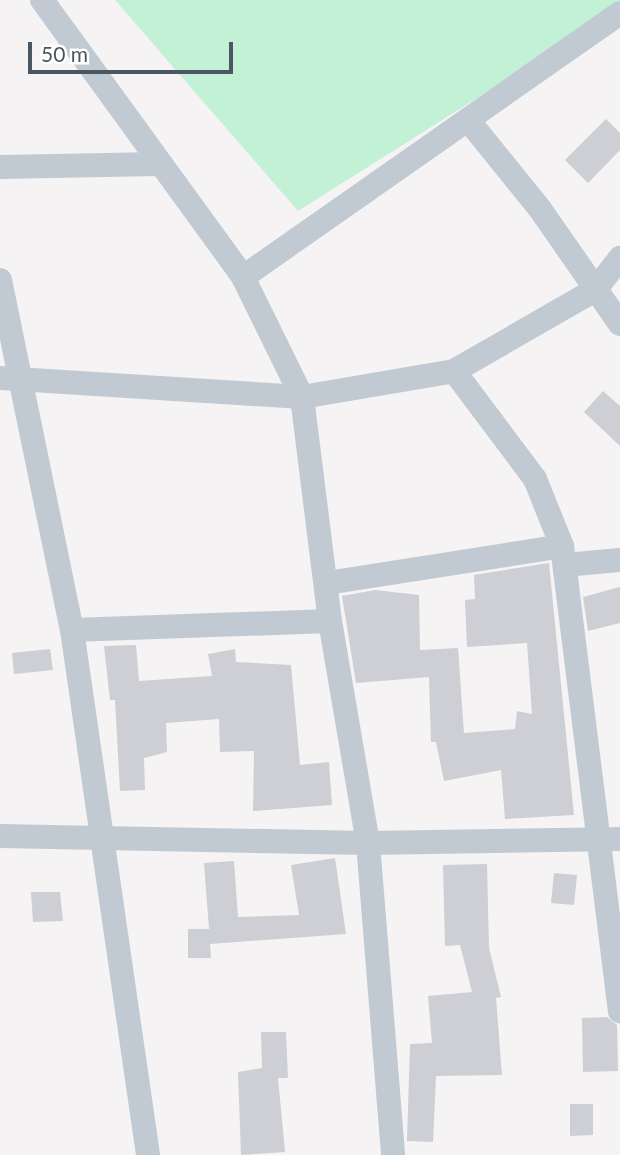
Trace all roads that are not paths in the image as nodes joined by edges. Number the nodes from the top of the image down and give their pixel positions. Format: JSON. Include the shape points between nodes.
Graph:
{"nodes":[{"id":1,"x":42,"y":0,"type":"edge"},
{"id":2,"x":620,"y":13,"type":"edge"},
{"id":3,"x":468,"y":120,"type":"junction"},
{"id":4,"x":158,"y":164,"type":"junction"},
{"id":5,"x":0,"y":167,"type":"edge"},
{"id":6,"x":620,"y":258,"type":"edge"},
{"id":7,"x":243,"y":277,"type":"junction"},
{"id":8,"x":0,"y":280,"type":"edge"},
{"id":9,"x":595,"y":290,"type":"junction"},
{"id":10,"x":620,"y":324,"type":"edge"},
{"id":11,"x":454,"y":371,"type":"junction"},
{"id":12,"x":11,"y":378,"type":"edge"},
{"id":13,"x":302,"y":397,"type":"junction"},
{"id":14,"x":564,"y":555,"type":"junction"},
{"id":15,"x":620,"y":560,"type":"edge"},
{"id":16,"x":327,"y":583,"type":"junction"},
{"id":17,"x":330,"y":621,"type":"junction"},
{"id":18,"x":72,"y":630,"type":"junction"},
{"id":19,"x":0,"y":836,"type":"edge"},
{"id":20,"x":106,"y":837,"type":"junction"},
{"id":21,"x":611,"y":839,"type":"edge"},
{"id":22,"x":368,"y":843,"type":"junction"},
{"id":23,"x":620,"y":1011,"type":"edge"},
{"id":24,"x":148,"y":1155,"type":"edge"},
{"id":25,"x":393,"y":1155,"type":"edge"}],
"edges":[{"from":1,"to":4,"type":"street"},
{"from":2,"to":3,"type":"street"},
{"from":3,"to":7,"type":"street"},
{"from":3,"to":9,"type":"street","via":[[540,209]]},
{"from":4,"to":5,"type":"street"},
{"from":4,"to":7,"type":"street"},
{"from":6,"to":9,"type":"street"},
{"from":7,"to":13,"type":"street"},
{"from":8,"to":12,"type":"street"},
{"from":9,"to":10,"type":"street"},
{"from":9,"to":11,"type":"street"},
{"from":11,"to":13,"type":"street"},
{"from":11,"to":14,"type":"street","via":[[535,480]]},
{"from":12,"to":13,"type":"street"},
{"from":12,"to":18,"type":"street"},
{"from":13,"to":16,"type":"street"},
{"from":14,"to":15,"type":"street"},
{"from":14,"to":16,"type":"street"},
{"from":14,"to":21,"type":"street"},
{"from":16,"to":17,"type":"street"},
{"from":17,"to":18,"type":"street"},
{"from":17,"to":22,"type":"street"},
{"from":18,"to":20,"type":"street"},
{"from":19,"to":20,"type":"street"},
{"from":20,"to":22,"type":"street"},
{"from":20,"to":24,"type":"street"},
{"from":21,"to":22,"type":"street"},
{"from":21,"to":23,"type":"street"},
{"from":22,"to":25,"type":"street"}]}
